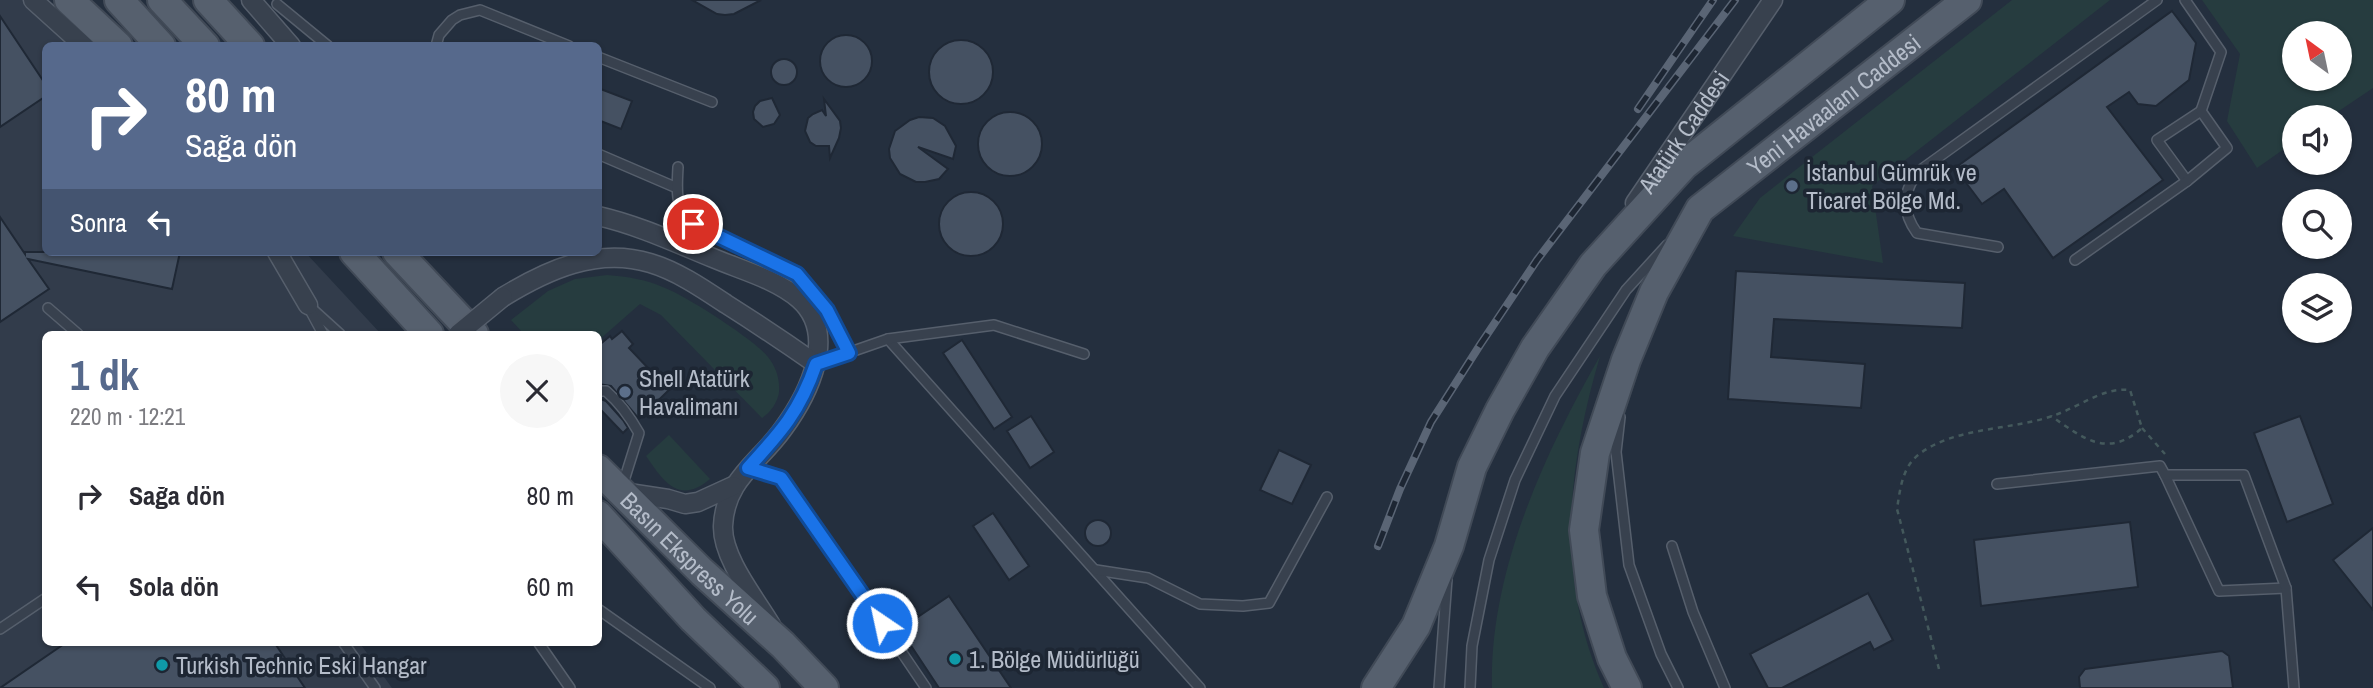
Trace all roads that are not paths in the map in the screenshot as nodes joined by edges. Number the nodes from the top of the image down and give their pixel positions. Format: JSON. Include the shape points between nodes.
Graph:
{"nodes":[{"id":1,"x":33,"y":0,"type":"edge"},
{"id":2,"x":69,"y":0,"type":"edge"},
{"id":3,"x":119,"y":0,"type":"edge"},
{"id":4,"x":162,"y":0,"type":"edge"},
{"id":5,"x":208,"y":0,"type":"edge"},
{"id":6,"x":251,"y":0,"type":"edge"},
{"id":7,"x":1773,"y":0,"type":"edge"},
{"id":8,"x":1890,"y":0,"type":"edge"},
{"id":9,"x":1967,"y":0,"type":"edge"},
{"id":10,"x":2157,"y":0,"type":"edge"},
{"id":11,"x":2185,"y":0,"type":"edge"},
{"id":12,"x":277,"y":4,"type":"dead end"},
{"id":13,"x":80,"y":42,"type":"edge"},
{"id":14,"x":114,"y":42,"type":"edge"},
{"id":15,"x":157,"y":42,"type":"edge"},
{"id":16,"x":201,"y":42,"type":"edge"},
{"id":17,"x":246,"y":42,"type":"edge"},
{"id":18,"x":288,"y":42,"type":"edge"},
{"id":19,"x":323,"y":42,"type":"edge"},
{"id":20,"x":437,"y":42,"type":"edge"},
{"id":21,"x":559,"y":42,"type":"edge"},
{"id":22,"x":602,"y":59,"type":"edge"},
{"id":23,"x":712,"y":102,"type":"dead end"},
{"id":24,"x":2201,"y":111,"type":"junction"},
{"id":25,"x":602,"y":156,"type":"edge"},
{"id":26,"x":678,"y":167,"type":"dead end"},
{"id":27,"x":2187,"y":181,"type":"junction"},
{"id":28,"x":677,"y":188,"type":"junction"},
{"id":29,"x":1700,"y":209,"type":"junction"},
{"id":30,"x":602,"y":217,"type":"edge"},
{"id":31,"x":1998,"y":247,"type":"dead end"},
{"id":32,"x":279,"y":256,"type":"edge"},
{"id":33,"x":358,"y":256,"type":"edge"},
{"id":34,"x":401,"y":256,"type":"edge"},
{"id":35,"x":409,"y":256,"type":"edge"},
{"id":36,"x":2075,"y":260,"type":"dead end"},
{"id":37,"x":1593,"y":265,"type":"junction"},
{"id":38,"x":425,"y":282,"type":"junction"},
{"id":39,"x":308,"y":305,"type":"junction"},
{"id":40,"x":48,"y":308,"type":"dead end"},
{"id":41,"x":424,"y":330,"type":"edge"},
{"id":42,"x":75,"y":331,"type":"edge"},
{"id":43,"x":321,"y":331,"type":"edge"},
{"id":44,"x":337,"y":331,"type":"edge"},
{"id":45,"x":462,"y":331,"type":"edge"},
{"id":46,"x":471,"y":331,"type":"edge"},
{"id":47,"x":888,"y":339,"type":"junction"},
{"id":48,"x":849,"y":353,"type":"junction"},
{"id":49,"x":1084,"y":354,"type":"dead end"},
{"id":50,"x":1626,"y":360,"type":"junction"},
{"id":51,"x":816,"y":364,"type":"junction"},
{"id":52,"x":602,"y":391,"type":"edge"},
{"id":53,"x":748,"y":468,"type":"junction"},
{"id":54,"x":602,"y":472,"type":"edge"},
{"id":55,"x":2165,"y":475,"type":"junction"},
{"id":56,"x":1997,"y":484,"type":"dead end"},
{"id":57,"x":733,"y":486,"type":"junction"},
{"id":58,"x":620,"y":492,"type":"junction"},
{"id":59,"x":1327,"y":497,"type":"dead end"},
{"id":60,"x":602,"y":519,"type":"edge"},
{"id":61,"x":602,"y":536,"type":"edge"},
{"id":62,"x":1450,"y":546,"type":"junction"},
{"id":63,"x":1672,"y":546,"type":"dead end"},
{"id":64,"x":647,"y":567,"type":"junction"},
{"id":65,"x":1096,"y":570,"type":"junction"},
{"id":66,"x":2286,"y":589,"type":"junction"},
{"id":67,"x":42,"y":601,"type":"edge"},
{"id":68,"x":602,"y":611,"type":"edge"},
{"id":69,"x":0,"y":629,"type":"edge"},
{"id":70,"x":783,"y":645,"type":"junction"},
{"id":71,"x":346,"y":646,"type":"edge"},
{"id":72,"x":541,"y":646,"type":"edge"},
{"id":73,"x":1438,"y":687,"type":"edge"},
{"id":74,"x":375,"y":688,"type":"edge"},
{"id":75,"x":570,"y":688,"type":"edge"},
{"id":76,"x":710,"y":688,"type":"edge"},
{"id":77,"x":765,"y":688,"type":"edge"},
{"id":78,"x":824,"y":688,"type":"edge"},
{"id":79,"x":926,"y":688,"type":"edge"},
{"id":80,"x":1200,"y":688,"type":"edge"},
{"id":81,"x":1376,"y":688,"type":"edge"},
{"id":82,"x":1470,"y":688,"type":"edge"},
{"id":83,"x":1627,"y":688,"type":"edge"},
{"id":84,"x":1678,"y":688,"type":"edge"},
{"id":85,"x":1725,"y":688,"type":"edge"},
{"id":86,"x":2294,"y":688,"type":"edge"}],
"edges":[{"from":1,"to":13,"type":"street"},
{"from":2,"to":14,"type":"main road"},
{"from":3,"to":15,"type":"main road"},
{"from":4,"to":16,"type":"main road"},
{"from":5,"to":17,"type":"main road"},
{"from":6,"to":18,"type":"street"},
{"from":7,"to":37,"type":"street","name":"Atatürk Caddesi"},
{"from":8,"to":37,"type":"main road","via":[[1685,165]]},
{"from":9,"to":29,"type":"main road","name":"Yeni Havaalanı Caddesi"},
{"from":10,"to":31,"type":"lane","via":[[1922,169],[1910,183],[1905,209],[1917,233]]},
{"from":11,"to":24,"type":"lane","via":[[2221,52]]},
{"from":12,"to":19,"type":"lane"},
{"from":20,"to":21,"type":"lane","via":[[452,20],[480,10]]},
{"from":22,"to":23,"type":"lane"},
{"from":24,"to":27,"type":"lane","via":[[2227,148]]},
{"from":24,"to":27,"type":"lane","via":[[2157,139]]},
{"from":25,"to":28,"type":"lane"},
{"from":26,"to":28,"type":"lane"},
{"from":27,"to":36,"type":"lane"},
{"from":28,"to":48,"type":"lane","via":[[681,211],[693,224],[797,274],[827,310]]},
{"from":29,"to":50,"type":"main road","via":[[1654,292]]},
{"from":29,"to":82,"type":"lane","via":[[1626,290],[1555,396],[1515,480],[1489,560],[1472,646]]},
{"from":30,"to":51,"type":"street","via":[[775,284],[799,299],[817,326]]},
{"from":32,"to":39,"type":"street"},
{"from":33,"to":41,"type":"main road"},
{"from":34,"to":38,"type":"main road"},
{"from":35,"to":38,"type":"main road"},
{"from":37,"to":62,"type":"main road","via":[[1535,348],[1500,410],[1472,467]]},
{"from":38,"to":46,"type":"main road"},
{"from":39,"to":43,"type":"lane"},
{"from":39,"to":44,"type":"lane"},
{"from":40,"to":42,"type":"lane"},
{"from":45,"to":51,"type":"street","bridge":true,"via":[[537,276],[574,263],[615,259],[650,263],[674,272]]},
{"from":47,"to":48,"type":"lane"},
{"from":47,"to":49,"type":"lane","via":[[994,325]]},
{"from":47,"to":65,"type":"lane"},
{"from":48,"to":51,"type":"lane"},
{"from":50,"to":83,"type":"main road","via":[[1595,453],[1584,530],[1592,596]]},
{"from":50,"to":84,"type":"lane","via":[[1616,452],[1629,565]]},
{"from":51,"to":53,"type":"street","via":[[798,408]]},
{"from":52,"to":58,"type":"lane","via":[[615,399],[639,433]]},
{"from":53,"to":57,"type":"street"},
{"from":53,"to":79,"type":"lane","via":[[781,478]]},
{"from":54,"to":58,"type":"main road","name":"Basın Ekspress Yolu"},
{"from":55,"to":56,"type":"lane","via":[[2160,466]]},
{"from":55,"to":66,"type":"lane","via":[[2219,591]]},
{"from":55,"to":66,"type":"lane","via":[[2244,475]]},
{"from":57,"to":58,"type":"street","via":[[685,504]]},
{"from":57,"to":70,"type":"street","via":[[725,510],[725,547]]},
{"from":58,"to":70,"type":"main road","name":"Basın Ekspress Yolu"},
{"from":59,"to":65,"type":"lane","via":[[1269,603],[1200,604],[1147,578]]},
{"from":60,"to":64,"type":"main road","name":"Basın Ekspress Yolu"},
{"from":61,"to":64,"type":"lane"},
{"from":62,"to":73,"type":"lane"},
{"from":62,"to":81,"type":"main road","via":[[1416,626]]},
{"from":63,"to":85,"type":"lane"},
{"from":64,"to":77,"type":"main road","name":"Basın Ekspress Yolu"},
{"from":65,"to":80,"type":"lane"},
{"from":66,"to":86,"type":"lane"},
{"from":67,"to":69,"type":"lane"},
{"from":68,"to":76,"type":"lane"},
{"from":70,"to":78,"type":"main road"},
{"from":71,"to":74,"type":"lane"},
{"from":72,"to":75,"type":"lane"}]}
